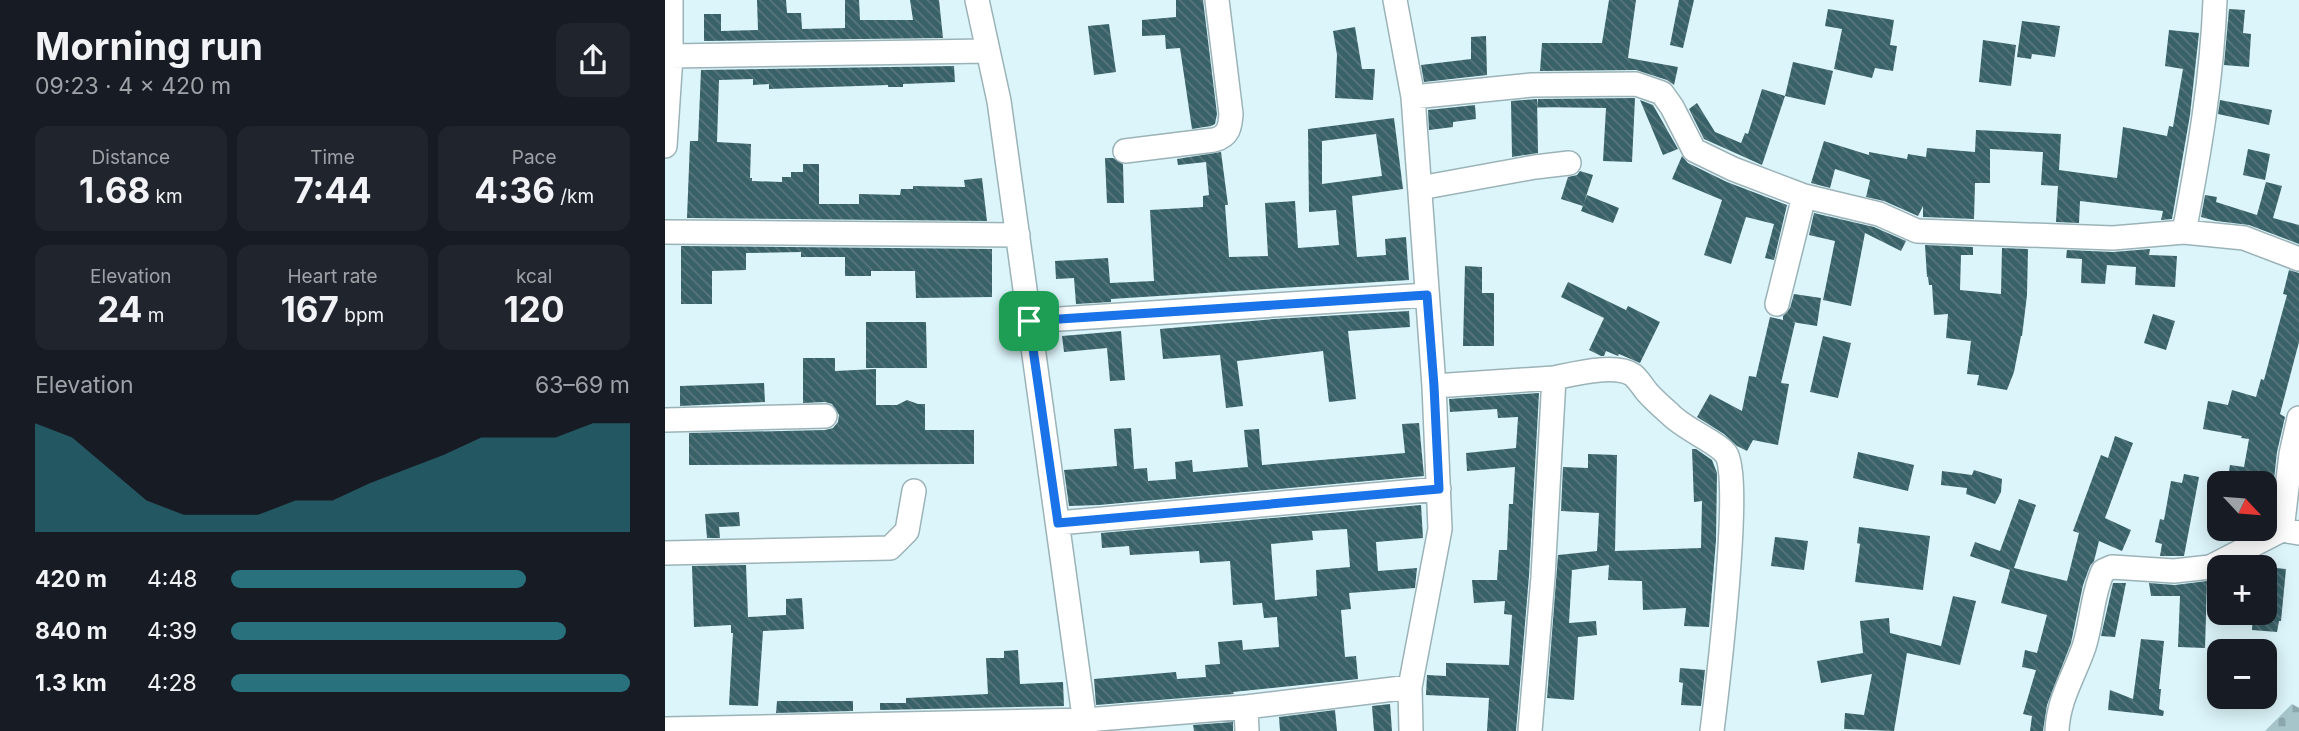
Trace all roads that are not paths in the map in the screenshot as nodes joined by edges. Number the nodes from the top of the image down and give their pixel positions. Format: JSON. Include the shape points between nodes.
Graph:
{"nodes":[{"id":1,"x":671,"y":0,"type":"edge"},
{"id":2,"x":977,"y":0,"type":"edge"},
{"id":3,"x":1217,"y":0,"type":"edge"},
{"id":4,"x":1395,"y":0,"type":"edge"},
{"id":5,"x":2215,"y":0,"type":"edge"},
{"id":6,"x":987,"y":51,"type":"junction"},
{"id":7,"x":671,"y":56,"type":"junction"},
{"id":8,"x":1413,"y":97,"type":"junction"},
{"id":9,"x":665,"y":141,"type":"edge"},
{"id":10,"x":665,"y":146,"type":"edge"},
{"id":11,"x":1125,"y":151,"type":"dead end"},
{"id":12,"x":1569,"y":163,"type":"dead end"},
{"id":13,"x":1420,"y":188,"type":"junction"},
{"id":14,"x":1804,"y":196,"type":"junction"},
{"id":15,"x":665,"y":232,"type":"edge"},
{"id":16,"x":2184,"y":232,"type":"junction"},
{"id":17,"x":1018,"y":235,"type":"junction"},
{"id":18,"x":2299,"y":259,"type":"edge"},
{"id":19,"x":1427,"y":295,"type":"junction"},
{"id":20,"x":1777,"y":304,"type":"dead end"},
{"id":21,"x":1029,"y":321,"type":"junction"},
{"id":22,"x":1554,"y":378,"type":"junction"},
{"id":23,"x":1434,"y":386,"type":"junction"},
{"id":24,"x":825,"y":416,"type":"dead end"},
{"id":25,"x":2299,"y":418,"type":"edge"},
{"id":26,"x":665,"y":420,"type":"edge"},
{"id":27,"x":1439,"y":489,"type":"junction"},
{"id":28,"x":914,"y":491,"type":"dead end"},
{"id":29,"x":1058,"y":523,"type":"junction"},
{"id":30,"x":2290,"y":531,"type":"edge"},
{"id":31,"x":665,"y":553,"type":"edge"},
{"id":32,"x":1409,"y":687,"type":"junction"},
{"id":33,"x":1245,"y":708,"type":"junction"},
{"id":34,"x":1086,"y":726,"type":"edge"},
{"id":35,"x":665,"y":729,"type":"edge"},
{"id":36,"x":1247,"y":731,"type":"edge"},
{"id":37,"x":1411,"y":731,"type":"edge"},
{"id":38,"x":1530,"y":731,"type":"edge"},
{"id":39,"x":1712,"y":731,"type":"edge"},
{"id":40,"x":2057,"y":731,"type":"edge"}],
"edges":[{"from":1,"to":7,"type":"street"},
{"from":2,"to":6,"type":"street"},
{"from":3,"to":11,"type":"street","via":[[1231,114],[1229,131],[1214,140]]},
{"from":4,"to":8,"type":"street"},
{"from":5,"to":16,"type":"street","via":[[2201,144]]},
{"from":6,"to":7,"type":"street"},
{"from":6,"to":17,"type":"street","via":[[999,101]]},
{"from":7,"to":9,"type":"street"},
{"from":8,"to":13,"type":"street"},
{"from":8,"to":14,"type":"street","via":[[1532,85],[1636,84],[1662,93],[1694,150]]},
{"from":9,"to":10,"type":"street"},
{"from":12,"to":13,"type":"street"},
{"from":13,"to":19,"type":"street"},
{"from":14,"to":16,"type":"street","via":[[1879,214],[1917,232],[2113,238]]},
{"from":14,"to":20,"type":"street"},
{"from":15,"to":17,"type":"street"},
{"from":16,"to":18,"type":"street","via":[[2244,238]]},
{"from":17,"to":21,"type":"street"},
{"from":19,"to":21,"type":"street"},
{"from":19,"to":23,"type":"street"},
{"from":21,"to":29,"type":"street"},
{"from":22,"to":23,"type":"street"},
{"from":22,"to":38,"type":"street"},
{"from":22,"to":39,"type":"street","via":[[1589,370],[1633,375],[1680,424],[1725,452],[1730,461],[1726,608]]},
{"from":23,"to":27,"type":"street"},
{"from":24,"to":26,"type":"street"},
{"from":25,"to":30,"type":"street","via":[[2291,454]]},
{"from":27,"to":29,"type":"street"},
{"from":27,"to":32,"type":"street","via":[[1440,529]]},
{"from":28,"to":31,"type":"street","via":[[907,531],[890,548]]},
{"from":29,"to":34,"type":"street"},
{"from":30,"to":40,"type":"street","via":[[2210,566],[2174,571],[2112,567],[2103,571],[2084,645],[2062,698]]},
{"from":32,"to":33,"type":"street"},
{"from":32,"to":37,"type":"street"},
{"from":33,"to":34,"type":"street"},
{"from":33,"to":36,"type":"street"},
{"from":34,"to":35,"type":"street"}]}
